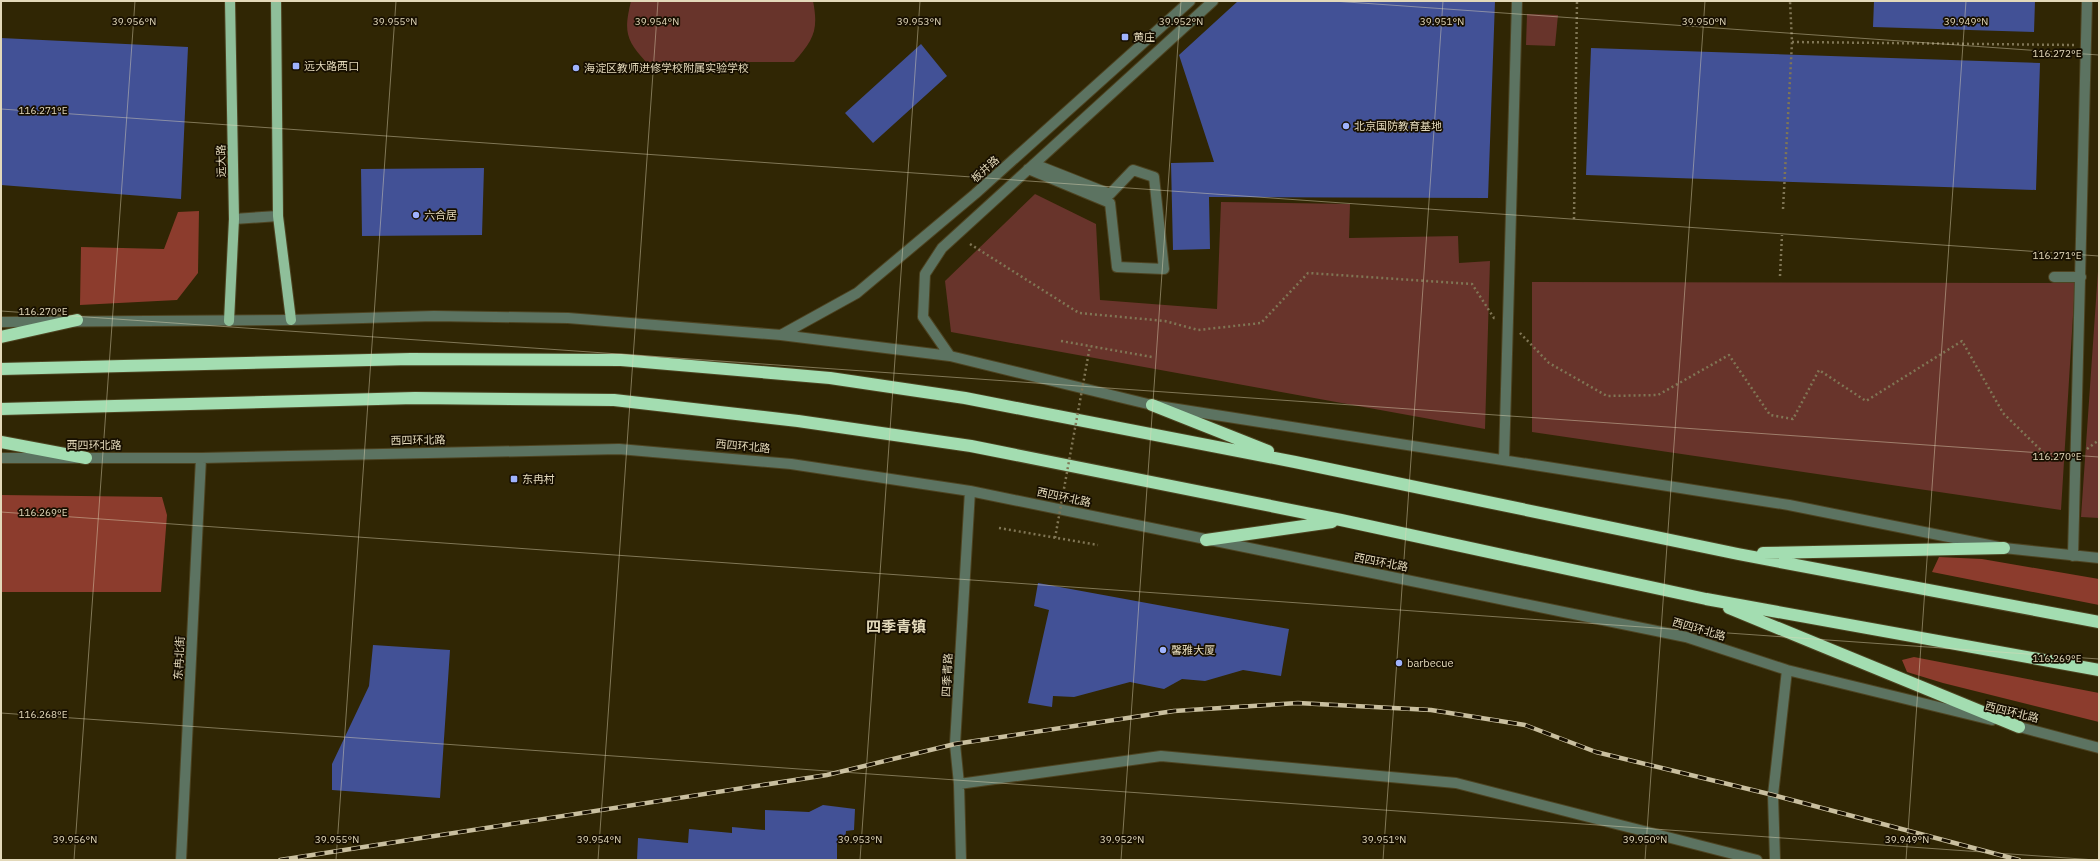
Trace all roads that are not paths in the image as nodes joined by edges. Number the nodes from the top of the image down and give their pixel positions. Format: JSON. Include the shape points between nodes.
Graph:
{"nodes":[{"id":1,"x":230,"y":1,"type":"edge"},
{"id":2,"x":276,"y":1,"type":"edge"},
{"id":3,"x":1190,"y":1,"type":"edge"},
{"id":4,"x":1213,"y":1,"type":"edge"},
{"id":5,"x":1516,"y":1,"type":"edge"},
{"id":6,"x":2087,"y":1,"type":"edge"},
{"id":7,"x":1031,"y":166,"type":"junction"},
{"id":8,"x":278,"y":216,"type":"junction"},
{"id":9,"x":234,"y":219,"type":"junction"},
{"id":10,"x":2054,"y":277,"type":"dead end"},
{"id":11,"x":2081,"y":277,"type":"junction"},
{"id":12,"x":77,"y":320,"type":"junction"},
{"id":13,"x":291,"y":320,"type":"junction"},
{"id":14,"x":229,"y":321,"type":"junction"},
{"id":15,"x":1,"y":322,"type":"edge"},
{"id":16,"x":781,"y":335,"type":"junction"},
{"id":17,"x":1,"y":337,"type":"edge"},
{"id":18,"x":950,"y":356,"type":"junction"},
{"id":19,"x":1,"y":369,"type":"edge"},
{"id":20,"x":1152,"y":405,"type":"junction"},
{"id":21,"x":1,"y":409,"type":"edge"},
{"id":22,"x":1,"y":442,"type":"edge"},
{"id":23,"x":1,"y":458,"type":"edge"},
{"id":24,"x":86,"y":458,"type":"junction"},
{"id":25,"x":201,"y":458,"type":"junction"},
{"id":26,"x":1504,"y":460,"type":"junction"},
{"id":27,"x":1295,"y":462,"type":"junction"},
{"id":28,"x":970,"y":491,"type":"junction"},
{"id":29,"x":1340,"y":520,"type":"junction"},
{"id":30,"x":1206,"y":540,"type":"junction"},
{"id":31,"x":2004,"y":548,"type":"junction"},
{"id":32,"x":1738,"y":554,"type":"junction"},
{"id":33,"x":2073,"y":556,"type":"junction"},
{"id":34,"x":2099,"y":558,"type":"edge"},
{"id":35,"x":1706,"y":599,"type":"junction"},
{"id":36,"x":2099,"y":622,"type":"edge"},
{"id":37,"x":1787,"y":670,"type":"junction"},
{"id":38,"x":2099,"y":670,"type":"edge"},
{"id":39,"x":2019,"y":727,"type":"junction"},
{"id":40,"x":2099,"y":748,"type":"edge"},
{"id":41,"x":959,"y":784,"type":"junction"},
{"id":42,"x":181,"y":860,"type":"edge"},
{"id":43,"x":961,"y":860,"type":"edge"},
{"id":44,"x":1757,"y":860,"type":"edge"},
{"id":45,"x":1775,"y":860,"type":"edge"}],
"edges":[{"from":1,"to":9,"type":"main road","name":"远大路"},
{"from":2,"to":8,"type":"main road"},
{"from":3,"to":16,"type":"street","name":"板井路","via":[[975,194],[857,293]]},
{"from":4,"to":7,"type":"street"},
{"from":5,"to":26,"type":"street"},
{"from":6,"to":11,"type":"street"},
{"from":7,"to":7,"type":"street","via":[[1110,203],[1117,267],[1164,269],[1154,177],[1133,170],[1110,194]]},
{"from":7,"to":18,"type":"street","via":[[942,248],[925,274],[923,317]]},
{"from":8,"to":9,"type":"street"},
{"from":8,"to":13,"type":"main road"},
{"from":9,"to":14,"type":"main road","name":"远大路"},
{"from":10,"to":11,"type":"street"},
{"from":11,"to":33,"type":"street"},
{"from":12,"to":14,"type":"street"},
{"from":12,"to":15,"type":"street"},
{"from":12,"to":17,"type":"highway"},
{"from":13,"to":14,"type":"street"},
{"from":13,"to":16,"type":"street","via":[[397,316],[568,318]]},
{"from":16,"to":18,"type":"street"},
{"from":18,"to":20,"type":"street"},
{"from":19,"to":27,"type":"highway","via":[[411,359],[620,360],[830,378],[957,396]]},
{"from":20,"to":26,"type":"street"},
{"from":20,"to":27,"type":"highway"},
{"from":21,"to":29,"type":"highway","via":[[415,398],[614,400],[798,421],[971,446]]},
{"from":22,"to":24,"type":"highway"},
{"from":23,"to":24,"type":"street","name":"西四环北路"},
{"from":24,"to":25,"type":"street","name":"西四环北路"},
{"from":25,"to":28,"type":"street","name":"西四环北路","via":[[619,449],[791,464]]},
{"from":25,"to":42,"type":"street","name":"东冉北街"},
{"from":26,"to":31,"type":"street","via":[[1789,505]]},
{"from":27,"to":32,"type":"highway"},
{"from":28,"to":30,"type":"street","name":"西四环北路"},
{"from":28,"to":41,"type":"street","name":"四季青路","via":[[955,744]]},
{"from":29,"to":30,"type":"highway"},
{"from":29,"to":35,"type":"highway"},
{"from":30,"to":37,"type":"street","name":"西四环北路","via":[[1686,637]]},
{"from":31,"to":32,"type":"highway"},
{"from":31,"to":33,"type":"street"},
{"from":32,"to":36,"type":"highway"},
{"from":33,"to":34,"type":"street"},
{"from":35,"to":38,"type":"highway"},
{"from":35,"to":39,"type":"highway"},
{"from":37,"to":39,"type":"street","name":"西四环北路"},
{"from":37,"to":45,"type":"street","via":[[1773,795]]},
{"from":39,"to":40,"type":"street","name":"西四环北路"},
{"from":41,"to":43,"type":"street","name":"四季青路"},
{"from":41,"to":44,"type":"street","via":[[1161,756],[1448,783]]}]}
